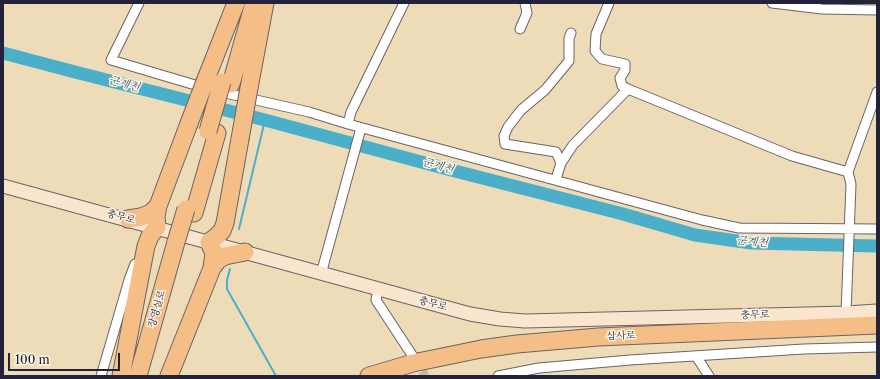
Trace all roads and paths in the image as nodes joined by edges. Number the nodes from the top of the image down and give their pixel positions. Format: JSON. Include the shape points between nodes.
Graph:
{"nodes":[{"id":1,"x":139,"y":3,"type":"edge"},
{"id":2,"x":236,"y":3,"type":"edge"},
{"id":3,"x":245,"y":3,"type":"edge"},
{"id":4,"x":254,"y":3,"type":"edge"},
{"id":5,"x":265,"y":3,"type":"edge"},
{"id":6,"x":404,"y":3,"type":"edge"},
{"id":7,"x":525,"y":3,"type":"edge"},
{"id":8,"x":609,"y":3,"type":"edge"},
{"id":9,"x":772,"y":3,"type":"edge"},
{"id":10,"x":827,"y":3,"type":"edge"},
{"id":11,"x":845,"y":10,"type":"junction"},
{"id":12,"x":877,"y":10,"type":"edge"},
{"id":13,"x":520,"y":29,"type":"dead end"},
{"id":14,"x":571,"y":33,"type":"dead end"},
{"id":15,"x":220,"y":82,"type":"junction"},
{"id":16,"x":628,"y":89,"type":"junction"},
{"id":17,"x":877,"y":92,"type":"edge"},
{"id":18,"x":348,"y":124,"type":"junction"},
{"id":19,"x":360,"y":131,"type":"junction"},
{"id":20,"x":561,"y":163,"type":"junction"},
{"id":21,"x":848,"y":172,"type":"junction"},
{"id":22,"x":556,"y":179,"type":"junction"},
{"id":23,"x":3,"y":186,"type":"edge"},
{"id":24,"x":158,"y":206,"type":"junction"},
{"id":25,"x":128,"y":219,"type":"junction"},
{"id":26,"x":225,"y":223,"type":"junction"},
{"id":27,"x":157,"y":227,"type":"junction"},
{"id":28,"x":849,"y":229,"type":"junction"},
{"id":29,"x":877,"y":229,"type":"edge"},
{"id":30,"x":209,"y":242,"type":"junction"},
{"id":31,"x":144,"y":243,"type":"junction"},
{"id":32,"x":180,"y":244,"type":"junction"},
{"id":33,"x":245,"y":252,"type":"junction"},
{"id":34,"x":212,"y":268,"type":"junction"},
{"id":35,"x":321,"y":274,"type":"junction"},
{"id":36,"x":378,"y":289,"type":"junction"},
{"id":37,"x":877,"y":311,"type":"edge"},
{"id":38,"x":846,"y":313,"type":"junction"},
{"id":39,"x":877,"y":325,"type":"edge"},
{"id":40,"x":877,"y":333,"type":"edge"},
{"id":41,"x":877,"y":348,"type":"edge"},
{"id":42,"x":412,"y":356,"type":"tunnel mouth"},
{"id":43,"x":696,"y":356,"type":"junction"},
{"id":44,"x":101,"y":376,"type":"edge"},
{"id":45,"x":121,"y":376,"type":"edge"},
{"id":46,"x":138,"y":376,"type":"edge"},
{"id":47,"x":147,"y":376,"type":"edge"},
{"id":48,"x":168,"y":376,"type":"edge"},
{"id":49,"x":369,"y":376,"type":"edge"},
{"id":50,"x":405,"y":376,"type":"edge"},
{"id":51,"x":498,"y":376,"type":"edge"},
{"id":52,"x":709,"y":376,"type":"edge"}],
"edges":[{"from":1,"to":18,"type":"street","via":[[111,60],[212,90],[309,112]]},
{"from":2,"to":15,"type":"highway"},
{"from":3,"to":15,"type":"highway"},
{"from":4,"to":15,"type":"highway"},
{"from":5,"to":26,"type":"highway","bridge":true},
{"from":6,"to":18,"type":"street","via":[[351,112]]},
{"from":7,"to":13,"type":"street","via":[[527,13]]},
{"from":8,"to":16,"type":"street","via":[[596,34],[595,51],[602,59],[625,64],[625,70],[620,78],[622,86]]},
{"from":9,"to":11,"type":"street"},
{"from":10,"to":11,"type":"street","via":[[837,4]]},
{"from":11,"to":12,"type":"street"},
{"from":14,"to":20,"type":"street","via":[[569,61],[545,90],[521,110],[504,136],[505,144],[556,152]]},
{"from":15,"to":24,"type":"highway","bridge":true,"via":[[188,126]]},
{"from":15,"to":32,"type":"highway","via":[[212,132]]},
{"from":16,"to":20,"type":"street","via":[[573,145]]},
{"from":16,"to":21,"type":"street","via":[[792,156]]},
{"from":17,"to":21,"type":"street"},
{"from":18,"to":19,"type":"street"},
{"from":19,"to":22,"type":"street"},
{"from":19,"to":35,"type":"street"},
{"from":20,"to":22,"type":"street"},
{"from":21,"to":28,"type":"street","via":[[851,184]]},
{"from":22,"to":28,"type":"street","via":[[739,228]]},
{"from":23,"to":25,"type":"street","name":"충무로"},
{"from":24,"to":25,"type":"highway","via":[[142,217]]},
{"from":24,"to":27,"type":"highway"},
{"from":25,"to":27,"type":"street","name":"충무로"},
{"from":25,"to":31,"type":"highway","via":[[141,233]]},
{"from":26,"to":30,"type":"highway","via":[[222,231]]},
{"from":26,"to":33,"type":"highway","via":[[228,236]]},
{"from":27,"to":30,"type":"street","name":"충무로"},
{"from":27,"to":31,"type":"highway"},
{"from":28,"to":29,"type":"street"},
{"from":28,"to":38,"type":"street"},
{"from":30,"to":33,"type":"street","name":"충무로"},
{"from":30,"to":34,"type":"highway","via":[[214,253]]},
{"from":31,"to":44,"type":"street","via":[[139,248]]},
{"from":31,"to":45,"type":"highway"},
{"from":32,"to":46,"type":"highway","name":"장영실로"},
{"from":32,"to":47,"type":"highway","name":"장영실로"},
{"from":33,"to":34,"type":"highway","via":[[225,256]]},
{"from":33,"to":35,"type":"street","name":"충무로"},
{"from":34,"to":48,"type":"highway"},
{"from":35,"to":36,"type":"street","name":"충무로"},
{"from":36,"to":38,"type":"street","name":"충무로","via":[[470,314],[525,321]]},
{"from":36,"to":42,"type":"street","via":[[376,300]]},
{"from":37,"to":38,"type":"street","name":"충무로"},
{"from":39,"to":49,"type":"highway","name":"삼사로","via":[[598,337],[517,344],[413,362]]},
{"from":40,"to":50,"type":"highway","name":"삼사로","via":[[545,352],[474,360]]},
{"from":41,"to":43,"type":"street","via":[[804,349]]},
{"from":43,"to":51,"type":"street","via":[[539,368]]},
{"from":43,"to":52,"type":"street"}]}
